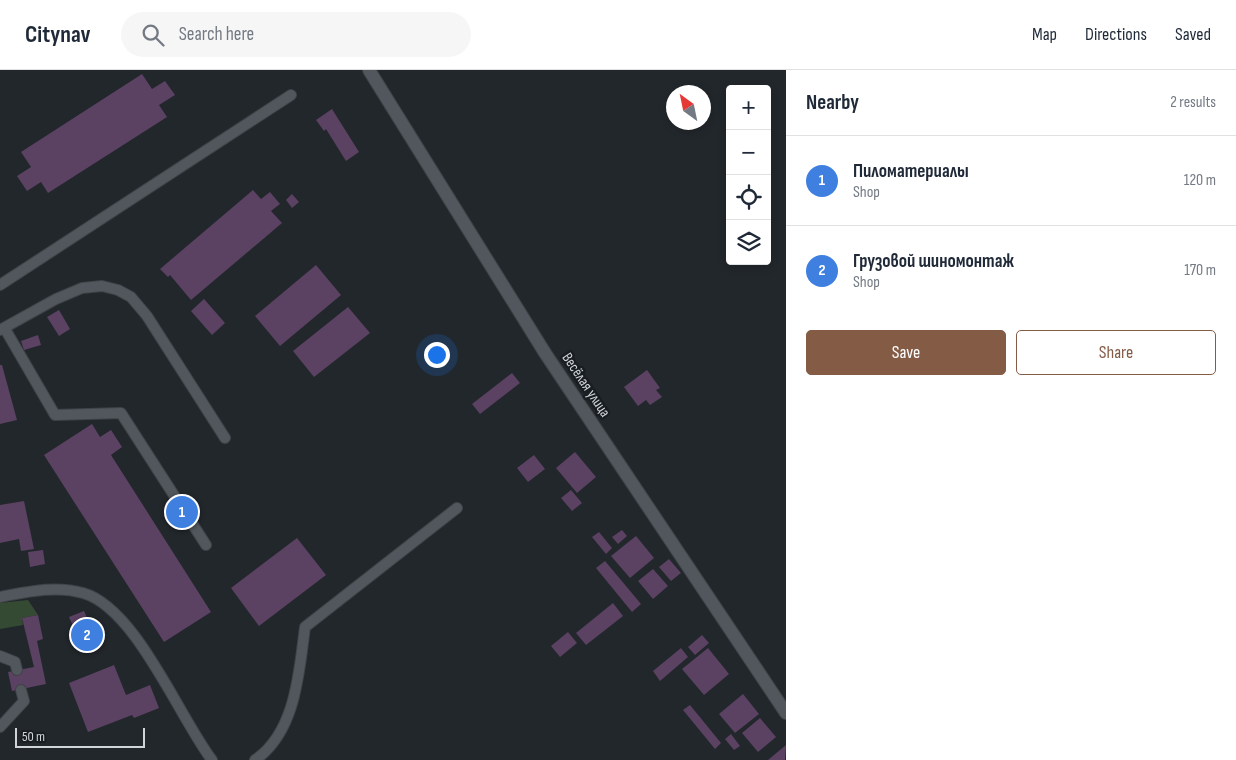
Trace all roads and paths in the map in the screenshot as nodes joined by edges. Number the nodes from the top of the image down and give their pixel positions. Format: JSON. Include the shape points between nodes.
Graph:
{"nodes":[{"id":1,"x":369,"y":70,"type":"edge"},
{"id":2,"x":291,"y":95,"type":"dead end"},
{"id":3,"x":0,"y":285,"type":"edge"},
{"id":4,"x":2,"y":329,"type":"edge"},
{"id":5,"x":225,"y":438,"type":"dead end"},
{"id":6,"x":457,"y":508,"type":"dead end"},
{"id":7,"x":206,"y":545,"type":"dead end"},
{"id":8,"x":0,"y":597,"type":"edge"},
{"id":9,"x":0,"y":656,"type":"edge"},
{"id":10,"x":17,"y":670,"type":"dead end"},
{"id":11,"x":21,"y":690,"type":"dead end"},
{"id":12,"x":786,"y":713,"type":"edge"},
{"id":13,"x":0,"y":727,"type":"edge"},
{"id":14,"x":212,"y":760,"type":"edge"},
{"id":15,"x":255,"y":760,"type":"edge"}],
"edges":[{"from":1,"to":12,"type":"street","name":"Весёлая улица","via":[[545,353]]},
{"from":2,"to":3,"type":"lane"},
{"from":4,"to":5,"type":"lane","via":[[82,288],[102,286],[118,290],[131,297],[147,316]]},
{"from":4,"to":7,"type":"lane","via":[[54,415],[121,413]]},
{"from":6,"to":15,"type":"lane","via":[[305,627],[288,716],[278,738]]},
{"from":8,"to":14,"type":"lane","via":[[66,589],[85,593],[103,603],[123,620]]},
{"from":9,"to":10,"type":"lane","via":[[15,662]]},
{"from":11,"to":13,"type":"lane","via":[[24,701]]}]}
